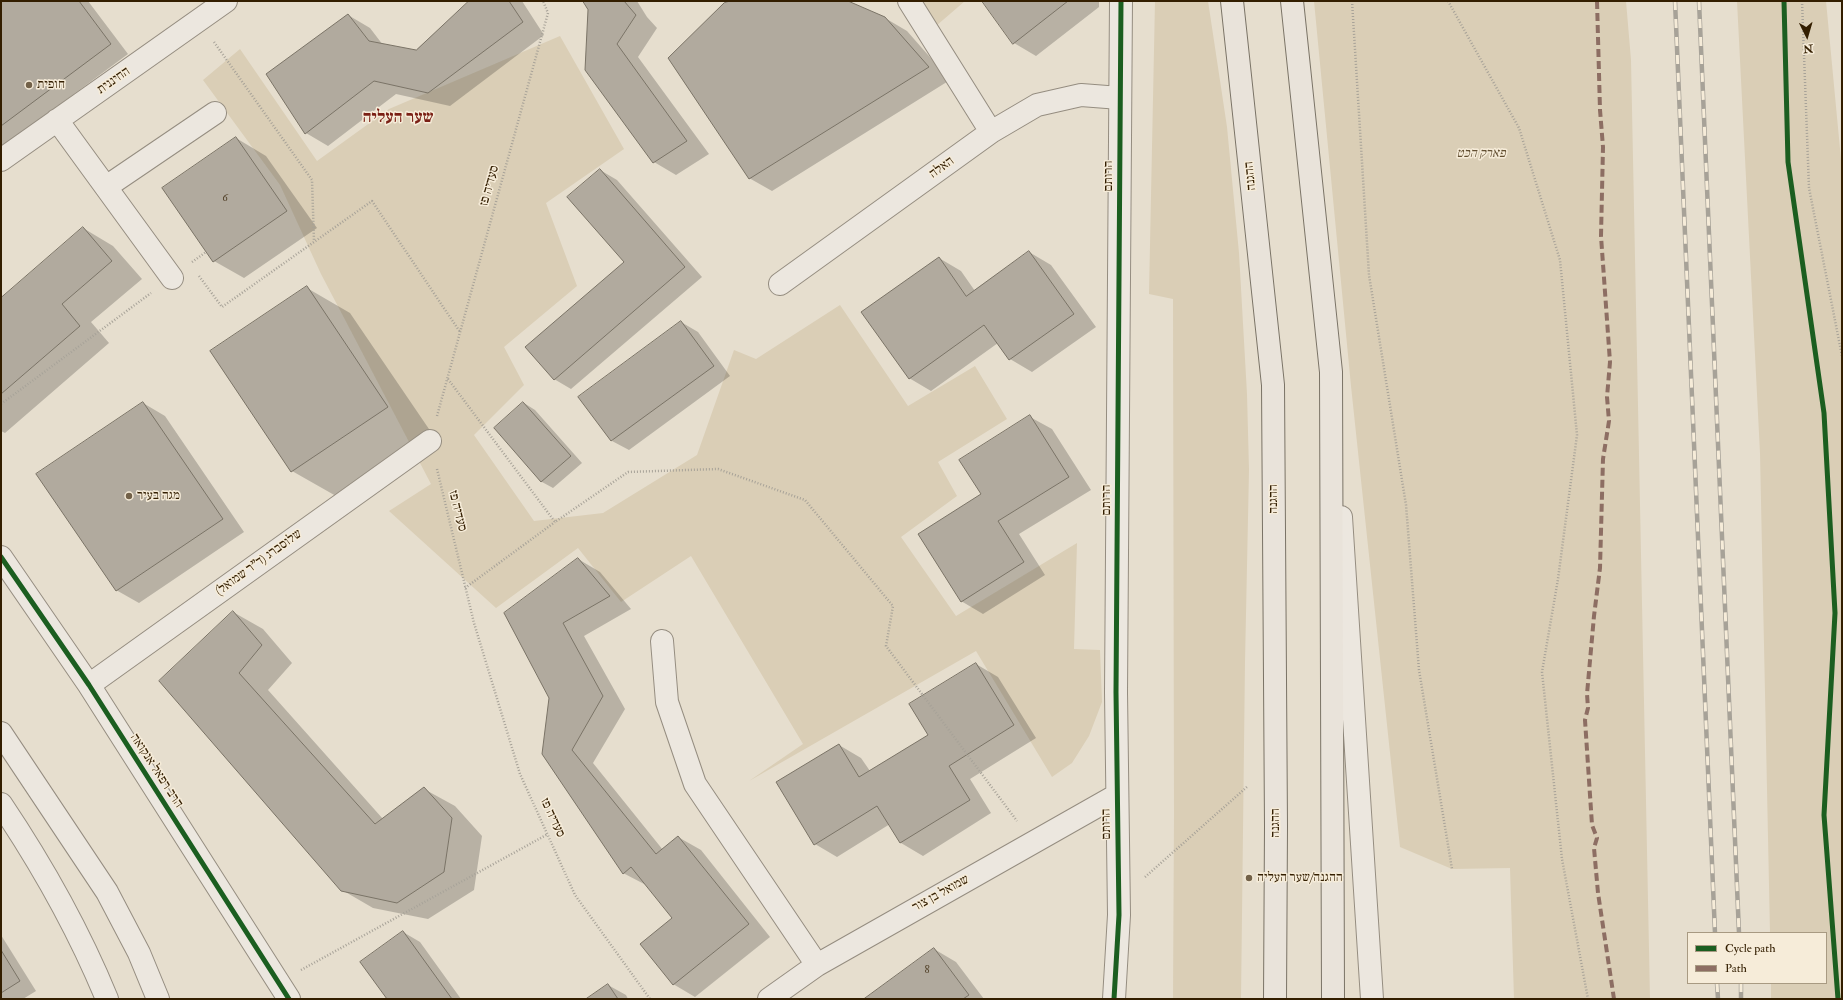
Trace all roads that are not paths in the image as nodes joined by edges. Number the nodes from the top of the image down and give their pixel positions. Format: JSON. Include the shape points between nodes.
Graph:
{"nodes":[{"id":1,"x":226,"y":1,"type":"edge"},
{"id":2,"x":909,"y":1,"type":"edge"},
{"id":3,"x":1121,"y":1,"type":"edge"},
{"id":4,"x":1232,"y":1,"type":"edge"},
{"id":5,"x":1292,"y":1,"type":"edge"},
{"id":6,"x":1120,"y":98,"type":"junction"},
{"id":7,"x":215,"y":113,"type":"dead end"},
{"id":8,"x":58,"y":120,"type":"junction"},
{"id":9,"x":992,"y":132,"type":"junction"},
{"id":10,"x":1,"y":160,"type":"edge"},
{"id":11,"x":106,"y":187,"type":"junction"},
{"id":12,"x":172,"y":278,"type":"road end"},
{"id":13,"x":780,"y":284,"type":"dead end"},
{"id":14,"x":1331,"y":372,"type":"junction"},
{"id":15,"x":430,"y":441,"type":"road end"},
{"id":16,"x":1,"y":557,"type":"edge"},
{"id":17,"x":662,"y":641,"type":"dead end"},
{"id":18,"x":88,"y":685,"type":"junction"},
{"id":19,"x":1,"y":733,"type":"edge"},
{"id":20,"x":1117,"y":795,"type":"junction"},
{"id":21,"x":1,"y":804,"type":"edge"},
{"id":22,"x":817,"y":965,"type":"junction"},
{"id":23,"x":284,"y":991,"type":"edge"},
{"id":24,"x":107,"y":999,"type":"edge"},
{"id":25,"x":158,"y":999,"type":"edge"},
{"id":26,"x":769,"y":999,"type":"edge"},
{"id":27,"x":1114,"y":999,"type":"edge"},
{"id":28,"x":1275,"y":999,"type":"edge"},
{"id":29,"x":1333,"y":999,"type":"edge"},
{"id":30,"x":1372,"y":999,"type":"edge"}],
"edges":[{"from":1,"to":8,"type":"street","name":"החיננית"},
{"from":2,"to":9,"type":"street"},
{"from":3,"to":6,"type":"street","name":"הרותם"},
{"from":4,"to":28,"type":"highway","name":"ההגנה","via":[[1273,385]]},
{"from":5,"to":14,"type":"highway"},
{"from":6,"to":9,"type":"street","name":"האלה","via":[[1081,96],[1037,105]]},
{"from":6,"to":20,"type":"street","name":"הרותם"},
{"from":7,"to":11,"type":"street"},
{"from":8,"to":10,"type":"street","name":"החיננית"},
{"from":8,"to":11,"type":"street"},
{"from":9,"to":13,"type":"street","name":"האלה"},
{"from":11,"to":12,"type":"street"},
{"from":14,"to":29,"type":"highway"},
{"from":14,"to":30,"type":"street"},
{"from":15,"to":18,"type":"street","name":"שלוסברג (ד\"ר שמואל)"},
{"from":16,"to":18,"type":"street","name":"הרב רפאל אנקואה"},
{"from":17,"to":22,"type":"street","via":[[667,702],[696,784]]},
{"from":18,"to":23,"type":"street","name":"הרב רפאל אנקואה"},
{"from":19,"to":25,"type":"street","via":[[107,892],[139,953]]},
{"from":20,"to":22,"type":"street","name":"שמואל בן צור"},
{"from":20,"to":27,"type":"street","name":"הרותם","via":[[1119,916]]},
{"from":21,"to":24,"type":"street","via":[[71,920]]},
{"from":22,"to":26,"type":"street","name":"שמואל בן צור"}]}
